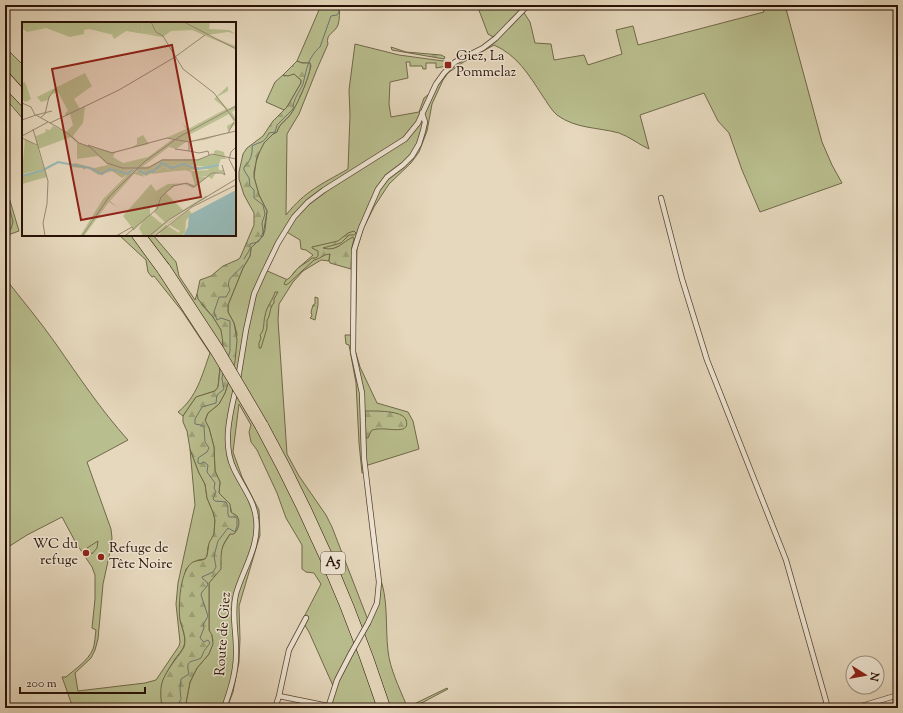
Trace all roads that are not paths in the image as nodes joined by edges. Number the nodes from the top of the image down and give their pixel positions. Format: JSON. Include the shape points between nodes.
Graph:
{"nodes":[{"id":1,"x":528,"y":5,"type":"edge"},
{"id":2,"x":5,"y":74,"type":"edge"},
{"id":3,"x":5,"y":83,"type":"edge"},
{"id":4,"x":22,"y":93,"type":"edge"},
{"id":5,"x":22,"y":101,"type":"edge"},
{"id":6,"x":422,"y":114,"type":"junction"},
{"id":7,"x":661,"y":198,"type":"dead end"},
{"id":8,"x":136,"y":236,"type":"edge"},
{"id":9,"x":143,"y":236,"type":"edge"},
{"id":10,"x":164,"y":270,"type":"junction"},
{"id":11,"x":262,"y":426,"type":"junction"},
{"id":12,"x":306,"y":618,"type":"dead end"},
{"id":13,"x":898,"y":695,"type":"edge"},
{"id":14,"x":279,"y":696,"type":"junction"},
{"id":15,"x":328,"y":707,"type":"edge"},
{"id":16,"x":224,"y":708,"type":"edge"},
{"id":17,"x":275,"y":708,"type":"edge"},
{"id":18,"x":381,"y":708,"type":"edge"},
{"id":19,"x":387,"y":708,"type":"edge"},
{"id":20,"x":828,"y":708,"type":"edge"},
{"id":21,"x":855,"y":708,"type":"edge"}],
"edges":[{"from":1,"to":6,"type":"street","name":"Route de Giez","via":[[496,38],[483,48],[455,62],[444,73]]},
{"from":2,"to":4,"type":"highway"},
{"from":3,"to":5,"type":"highway"},
{"from":6,"to":15,"type":"street","bridge":true,"via":[[425,122],[419,144],[412,156],[387,177],[378,189],[354,250],[352,352],[362,393],[364,458],[379,582],[377,603],[338,680]]},
{"from":6,"to":16,"type":"street","name":"Route de Giez","via":[[405,138],[324,190],[301,208],[290,222],[254,294],[233,405],[228,447],[234,470],[255,511],[257,528],[252,553],[235,598],[236,656],[232,684]]},
{"from":7,"to":20,"type":"street","via":[[705,353],[786,560]]},
{"from":8,"to":10,"type":"highway","number":"A5"},
{"from":9,"to":10,"type":"highway","number":"A5"},
{"from":10,"to":11,"type":"highway","number":"A5","bridge":true,"via":[[220,349]]},
{"from":11,"to":18,"type":"highway","number":"A5","via":[[330,572],[357,638]]},
{"from":11,"to":19,"type":"highway","number":"A5","via":[[304,502],[336,571]]},
{"from":12,"to":14,"type":"street","via":[[289,650]]},
{"from":13,"to":21,"type":"street"},
{"from":14,"to":15,"type":"street"},
{"from":14,"to":17,"type":"street"}]}
